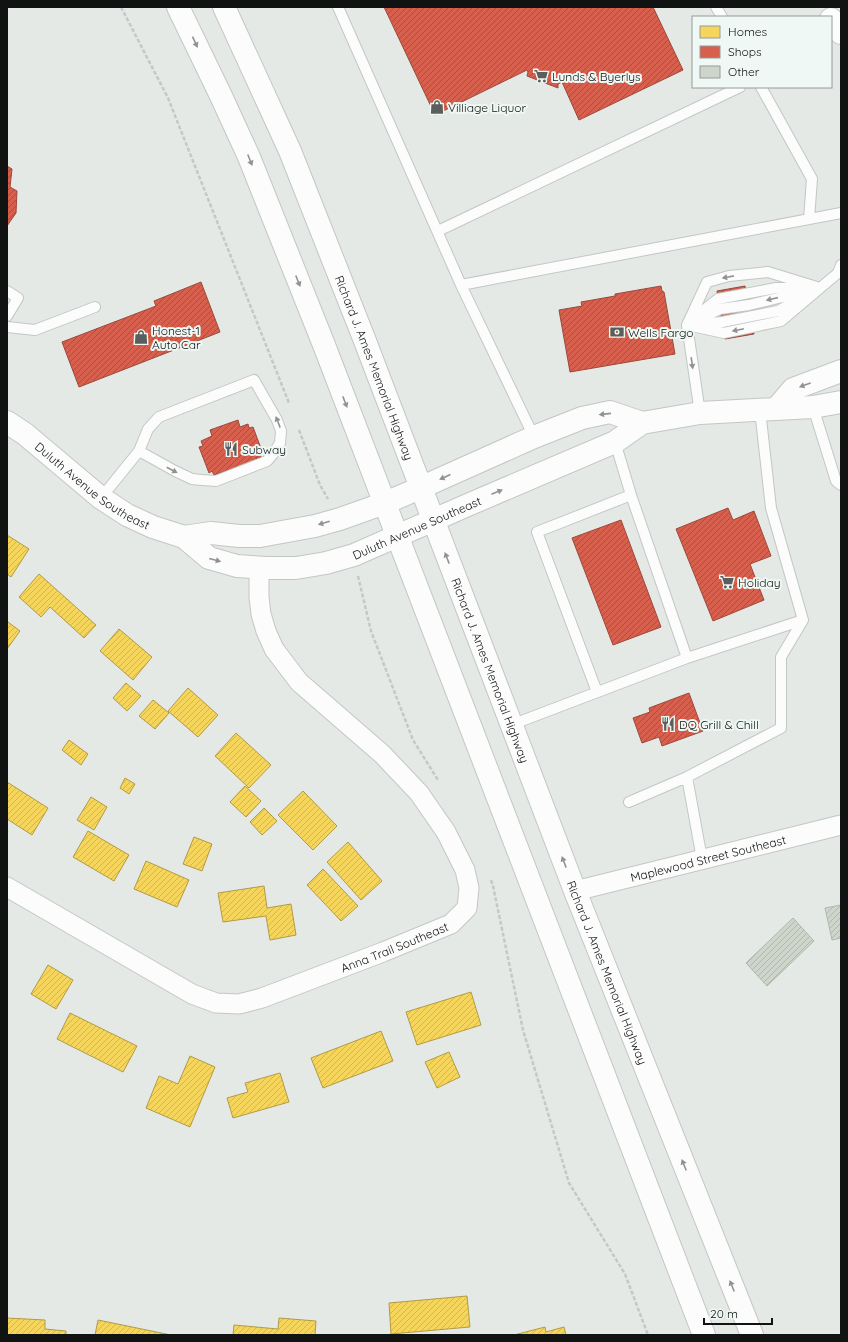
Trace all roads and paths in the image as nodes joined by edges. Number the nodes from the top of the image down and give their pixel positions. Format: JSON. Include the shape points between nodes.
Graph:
{"nodes":[{"id":1,"x":121,"y":7,"type":"edge"},
{"id":2,"x":178,"y":7,"type":"edge"},
{"id":3,"x":224,"y":7,"type":"edge"},
{"id":4,"x":338,"y":7,"type":"edge"},
{"id":5,"x":716,"y":7,"type":"edge"},
{"id":6,"x":822,"y":7,"type":"edge"},
{"id":7,"x":721,"y":16,"type":"edge"},
{"id":8,"x":828,"y":16,"type":"edge"},
{"id":9,"x":738,"y":88,"type":"edge"},
{"id":10,"x":762,"y":88,"type":"edge"},
{"id":11,"x":840,"y":216,"type":"edge"},
{"id":12,"x":809,"y":219,"type":"junction"},
{"id":13,"x":438,"y":231,"type":"junction"},
{"id":14,"x":841,"y":265,"type":"edge"},
{"id":15,"x":461,"y":285,"type":"junction"},
{"id":16,"x":820,"y":288,"type":"junction"},
{"id":17,"x":7,"y":291,"type":"edge"},
{"id":18,"x":95,"y":307,"type":"dead end"},
{"id":19,"x":7,"y":316,"type":"edge"},
{"id":20,"x":687,"y":325,"type":"junction"},
{"id":21,"x":7,"y":327,"type":"edge"},
{"id":22,"x":841,"y":371,"type":"edge"},
{"id":23,"x":841,"y":402,"type":"edge"},
{"id":24,"x":289,"y":406,"type":"dead end"},
{"id":25,"x":814,"y":407,"type":"junction"},
{"id":26,"x":768,"y":410,"type":"junction"},
{"id":27,"x":700,"y":414,"type":"junction"},
{"id":28,"x":7,"y":422,"type":"edge"},
{"id":29,"x":642,"y":423,"type":"junction"},
{"id":30,"x":298,"y":427,"type":"dead end"},
{"id":31,"x":534,"y":437,"type":"junction"},
{"id":32,"x":615,"y":442,"type":"junction"},
{"id":33,"x":139,"y":450,"type":"junction"},
{"id":34,"x":841,"y":485,"type":"edge"},
{"id":35,"x":420,"y":488,"type":"junction"},
{"id":36,"x":631,"y":495,"type":"junction"},
{"id":37,"x":101,"y":498,"type":"junction"},
{"id":38,"x":384,"y":503,"type":"junction"},
{"id":39,"x":340,"y":519,"type":"junction"},
{"id":40,"x":433,"y":521,"type":"junction"},
{"id":41,"x":397,"y":536,"type":"junction"},
{"id":42,"x":184,"y":537,"type":"junction"},
{"id":43,"x":354,"y":555,"type":"junction"},
{"id":44,"x":259,"y":568,"type":"junction"},
{"id":45,"x":804,"y":620,"type":"junction"},
{"id":46,"x":687,"y":658,"type":"junction"},
{"id":47,"x":597,"y":692,"type":"junction"},
{"id":48,"x":511,"y":725,"type":"junction"},
{"id":49,"x":686,"y":777,"type":"junction"},
{"id":50,"x":441,"y":785,"type":"dead end"},
{"id":51,"x":629,"y":802,"type":"dead end"},
{"id":52,"x":841,"y":825,"type":"edge"},
{"id":53,"x":702,"y":859,"type":"junction"},
{"id":54,"x":490,"y":879,"type":"dead end"},
{"id":55,"x":7,"y":887,"type":"edge"},
{"id":56,"x":575,"y":891,"type":"junction"},
{"id":57,"x":648,"y":1335,"type":"edge"},
{"id":58,"x":704,"y":1335,"type":"edge"},
{"id":59,"x":752,"y":1335,"type":"edge"}],
"edges":[{"from":1,"to":24,"type":"path","via":[[168,98]]},
{"from":2,"to":38,"type":"main road","one_way":true,"via":[[249,158]]},
{"from":3,"to":35,"type":"main road","name":"Richard J. Ames Memorial Highway","via":[[290,151]]},
{"from":4,"to":13,"type":"lane"},
{"from":5,"to":7,"type":"lane"},
{"from":6,"to":8,"type":"main road"},
{"from":9,"to":13,"type":"lane"},
{"from":10,"to":12,"type":"lane","via":[[812,179]]},
{"from":11,"to":12,"type":"lane"},
{"from":12,"to":15,"type":"lane"},
{"from":13,"to":15,"type":"lane"},
{"from":14,"to":16,"type":"lane","via":[[838,273]]},
{"from":15,"to":31,"type":"lane"},
{"from":16,"to":20,"type":"lane","one_way":true,"via":[[720,309]]},
{"from":16,"to":20,"type":"lane","one_way":true,"via":[[781,321],[724,333]]},
{"from":16,"to":20,"type":"lane","one_way":true,"via":[[768,272],[729,276],[707,282]]},
{"from":17,"to":19,"type":"lane","via":[[18,298]]},
{"from":18,"to":21,"type":"lane","via":[[35,330]]},
{"from":20,"to":27,"type":"lane","one_way":true},
{"from":22,"to":26,"type":"main road","one_way":true,"via":[[793,389]]},
{"from":23,"to":25,"type":"main road","name":"Duluth Avenue Southeast"},
{"from":25,"to":26,"type":"main road","name":"Duluth Avenue Southeast"},
{"from":25,"to":34,"type":"lane","via":[[836,481]]},
{"from":26,"to":27,"type":"main road","name":"Duluth Avenue Southeast"},
{"from":26,"to":45,"type":"lane","via":[[771,508]]},
{"from":27,"to":29,"type":"main road","name":"Duluth Avenue Southeast"},
{"from":28,"to":37,"type":"main road","name":"Duluth Avenue Southeast"},
{"from":29,"to":31,"type":"main road","name":"Duluth Avenue Southeast","one_way":true,"via":[[610,412],[582,418]]},
{"from":29,"to":32,"type":"main road","name":"Duluth Avenue Southeast"},
{"from":30,"to":39,"type":"path","via":[[320,485]]},
{"from":31,"to":35,"type":"main road","name":"Duluth Avenue Southeast","one_way":true},
{"from":32,"to":36,"type":"lane"},
{"from":40,"to":32,"type":"main road","name":"Duluth Avenue Southeast","one_way":true},
{"from":33,"to":33,"type":"lane","one_way":true,"via":[[192,479],[216,481],[267,461],[280,443],[281,431],[275,415],[254,380],[159,417],[148,429]]},
{"from":33,"to":37,"type":"lane"},
{"from":35,"to":38,"type":"main road","name":"Duluth Avenue Southeast"},
{"from":35,"to":40,"type":"main road","name":"Richard J. Ames Memorial Highway"},
{"from":36,"to":46,"type":"lane"},
{"from":36,"to":47,"type":"lane","via":[[537,532]]},
{"from":37,"to":42,"type":"main road","name":"Duluth Avenue Southeast","via":[[127,515]]},
{"from":38,"to":39,"type":"main road","name":"Duluth Avenue Southeast"},
{"from":38,"to":41,"type":"main road"},
{"from":39,"to":42,"type":"main road","name":"Duluth Avenue Southeast","one_way":true,"via":[[260,536],[211,534]]},
{"from":40,"to":41,"type":"main road","name":"Duluth Avenue Southeast"},
{"from":48,"to":40,"type":"main road","name":"Richard J. Ames Memorial Highway","one_way":true},
{"from":41,"to":43,"type":"main road","name":"Duluth Avenue Southeast"},
{"from":41,"to":58,"type":"main road"},
{"from":42,"to":44,"type":"main road","name":"Duluth Avenue Southeast","one_way":true,"via":[[209,558],[238,566]]},
{"from":43,"to":44,"type":"main road","name":"Duluth Avenue Southeast","via":[[296,568]]},
{"from":43,"to":50,"type":"path","via":[[371,631],[413,740]]},
{"from":44,"to":55,"type":"street","name":"Anna Trail Southeast","via":[[261,614],[274,648],[299,682],[382,754],[420,793],[446,832],[465,870],[469,888],[467,908],[451,924],[262,998],[239,1004],[216,1003],[192,994]]},
{"from":45,"to":46,"type":"lane"},
{"from":45,"to":49,"type":"lane","via":[[781,657],[782,728]]},
{"from":46,"to":47,"type":"lane"},
{"from":47,"to":48,"type":"lane"},
{"from":56,"to":48,"type":"main road","name":"Richard J. Ames Memorial Highway","one_way":true},
{"from":49,"to":51,"type":"lane"},
{"from":49,"to":53,"type":"lane"},
{"from":52,"to":53,"type":"street","name":"Maplewood Street Southeast"},
{"from":53,"to":56,"type":"street","name":"Maplewood Street Southeast"},
{"from":54,"to":57,"type":"path","via":[[523,1030],[569,1183],[626,1274]]},
{"from":59,"to":56,"type":"main road","name":"Richard J. Ames Memorial Highway","one_way":true}]}
